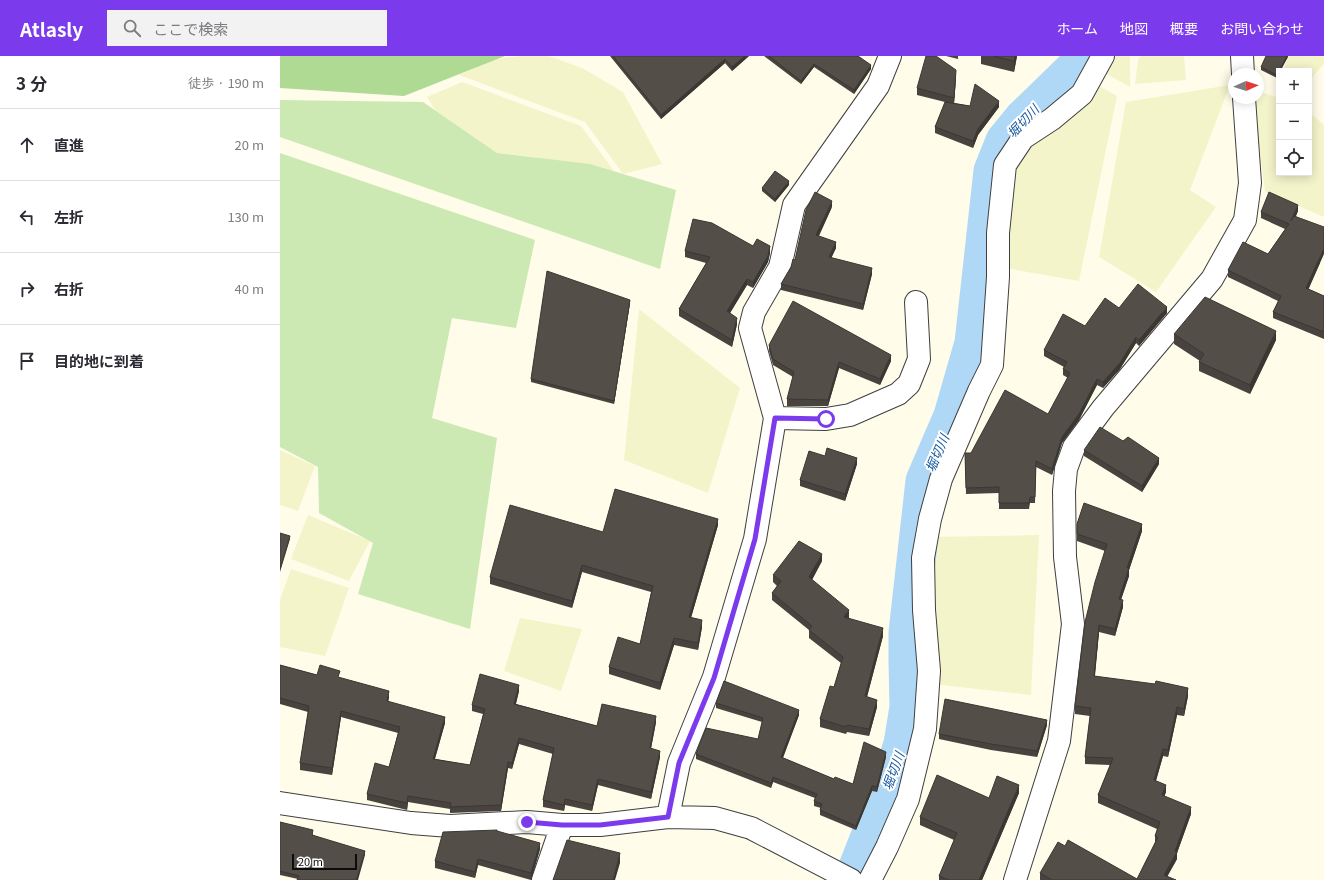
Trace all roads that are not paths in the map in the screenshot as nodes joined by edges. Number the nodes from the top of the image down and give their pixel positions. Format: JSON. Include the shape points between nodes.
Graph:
{"nodes":[{"id":1,"x":890,"y":56,"type":"edge"},
{"id":2,"x":1103,"y":56,"type":"edge"},
{"id":3,"x":1242,"y":56,"type":"edge"},
{"id":4,"x":1243,"y":68,"type":"edge"},
{"id":5,"x":1244,"y":104,"type":"edge"},
{"id":6,"x":916,"y":302,"type":"dead end"},
{"id":7,"x":775,"y":418,"type":"junction"},
{"id":8,"x":280,"y":803,"type":"edge"},
{"id":9,"x":668,"y":817,"type":"junction"},
{"id":10,"x":562,"y":825,"type":"junction"},
{"id":11,"x":543,"y":880,"type":"edge"},
{"id":12,"x":851,"y":880,"type":"edge"},
{"id":13,"x":870,"y":880,"type":"edge"},
{"id":14,"x":1015,"y":880,"type":"edge"}],
"edges":[{"from":1,"to":7,"type":"street","via":[[878,86],[794,205],[780,267],[754,312],[750,328]]},
{"from":2,"to":13,"type":"street","via":[[1082,94],[1052,119],[1023,138],[1005,165],[998,233],[992,365],[941,479],[923,558],[928,671],[925,728],[908,799]]},
{"from":3,"to":4,"type":"street"},
{"from":5,"to":14,"type":"street","via":[[1250,183],[1245,220],[1212,279],[1103,408],[1074,447],[1066,469],[1066,556],[1073,624],[1058,741]]},
{"from":6,"to":7,"type":"street","via":[[919,360],[909,384],[898,394],[850,415],[826,419]]},
{"from":7,"to":9,"type":"street","via":[[755,539],[714,678],[679,763]]},
{"from":8,"to":10,"type":"street","via":[[411,823],[450,826],[527,822]]},
{"from":9,"to":10,"type":"street","via":[[600,825]]},
{"from":9,"to":12,"type":"street","via":[[715,818],[751,828]]},
{"from":10,"to":11,"type":"street"}]}
